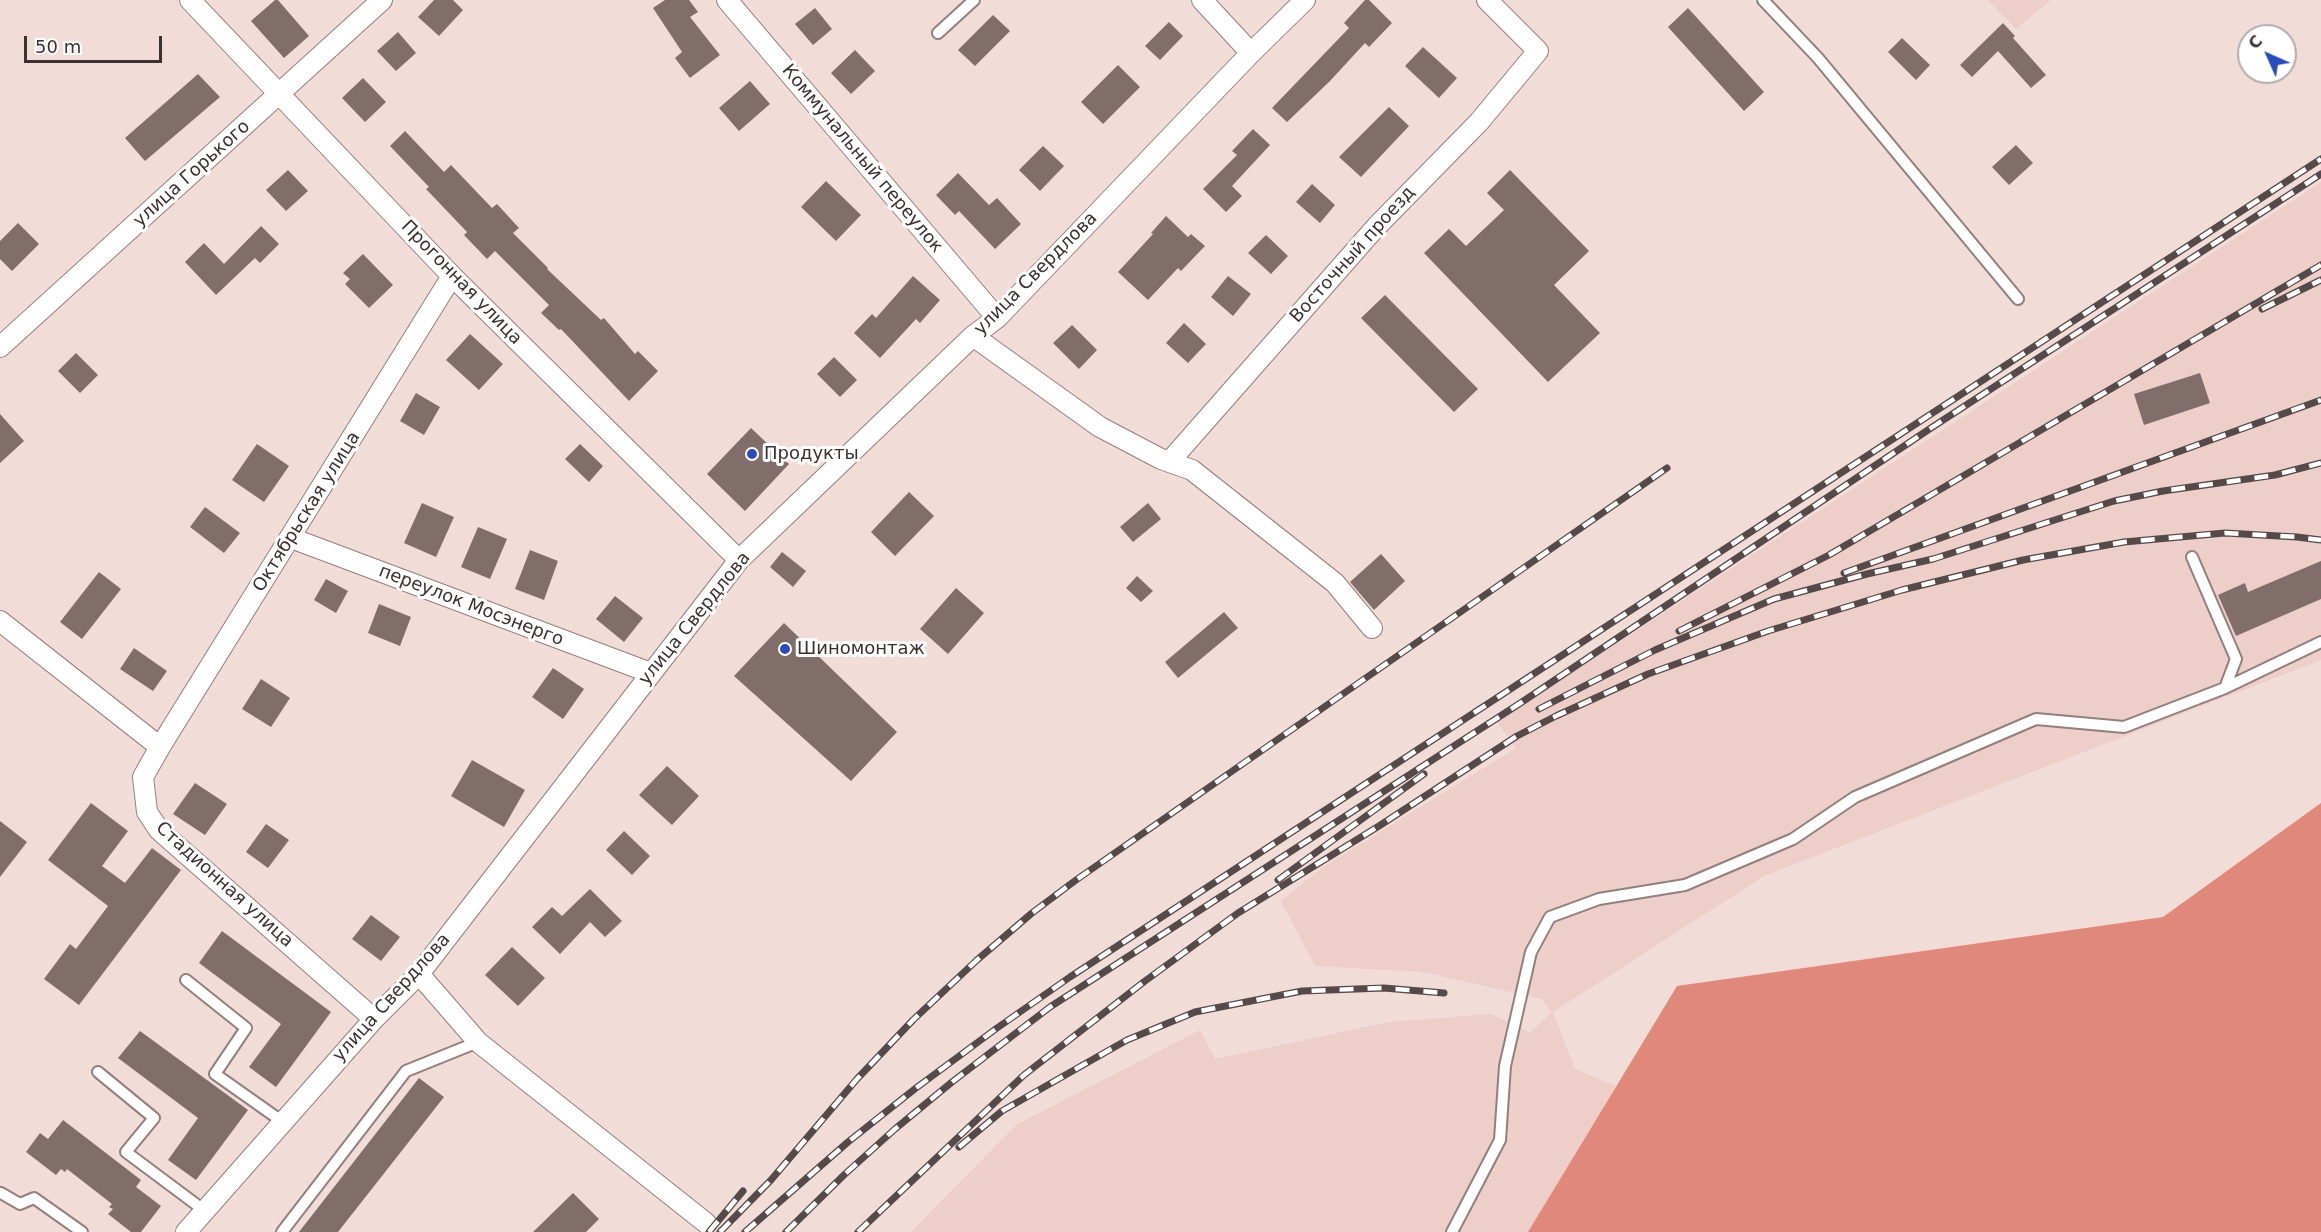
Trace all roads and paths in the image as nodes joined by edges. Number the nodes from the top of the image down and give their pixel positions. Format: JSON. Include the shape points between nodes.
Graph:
{"nodes":[{"id":1,"x":190,"y":0,"type":"edge"},
{"id":2,"x":382,"y":0,"type":"edge"},
{"id":3,"x":727,"y":0,"type":"edge"},
{"id":4,"x":974,"y":0,"type":"edge"},
{"id":5,"x":1202,"y":0,"type":"edge"},
{"id":6,"x":1305,"y":0,"type":"edge"},
{"id":7,"x":1487,"y":0,"type":"edge"},
{"id":8,"x":1763,"y":0,"type":"edge"},
{"id":9,"x":938,"y":33,"type":"dead end"},
{"id":10,"x":1251,"y":53,"type":"junction"},
{"id":11,"x":281,"y":94,"type":"junction"},
{"id":12,"x":452,"y":276,"type":"junction"},
{"id":13,"x":2018,"y":299,"type":"dead end"},
{"id":14,"x":997,"y":318,"type":"junction"},
{"id":15,"x":973,"y":336,"type":"junction"},
{"id":16,"x":0,"y":347,"type":"edge"},
{"id":17,"x":1170,"y":461,"type":"junction"},
{"id":18,"x":291,"y":538,"type":"junction"},
{"id":19,"x":2192,"y":557,"type":"dead end"},
{"id":20,"x":739,"y":560,"type":"junction"},
{"id":21,"x":0,"y":621,"type":"edge"},
{"id":22,"x":1372,"y":628,"type":"dead end"},
{"id":23,"x":2321,"y":642,"type":"edge"},
{"id":24,"x":651,"y":673,"type":"junction"},
{"id":25,"x":2225,"y":688,"type":"junction"},
{"id":26,"x":160,"y":747,"type":"junction"},
{"id":27,"x":419,"y":974,"type":"junction"},
{"id":28,"x":186,"y":980,"type":"dead end"},
{"id":29,"x":374,"y":1019,"type":"junction"},
{"id":30,"x":478,"y":1042,"type":"junction"},
{"id":31,"x":98,"y":1072,"type":"dead end"},
{"id":32,"x":283,"y":1122,"type":"junction"},
{"id":33,"x":1,"y":1193,"type":"edge"},
{"id":34,"x":205,"y":1211,"type":"junction"},
{"id":35,"x":706,"y":1223,"type":"dead end"},
{"id":36,"x":82,"y":1232,"type":"edge"},
{"id":37,"x":186,"y":1232,"type":"edge"},
{"id":38,"x":282,"y":1232,"type":"edge"},
{"id":39,"x":1452,"y":1232,"type":"edge"}],
"edges":[{"from":1,"to":11,"type":"street","name":"Прогонная улица"},
{"from":2,"to":11,"type":"street","name":"улица Горького"},
{"from":3,"to":14,"type":"street","name":"Коммунальный переулок"},
{"from":4,"to":9,"type":"lane"},
{"from":5,"to":10,"type":"street"},
{"from":6,"to":10,"type":"street","name":"улица Свердлова"},
{"from":7,"to":17,"type":"street","name":"Восточный проезд","via":[[1538,51],[1479,122],[1376,226]]},
{"from":8,"to":13,"type":"lane","via":[[1818,58]]},
{"from":10,"to":14,"type":"street","name":"улица Свердлова"},
{"from":11,"to":12,"type":"street","name":"Прогонная улица"},
{"from":11,"to":16,"type":"street","name":"улица Горького"},
{"from":12,"to":18,"type":"street","name":"Октябрьская улица"},
{"from":12,"to":20,"type":"street","name":"Прогонная улица"},
{"from":14,"to":15,"type":"street","name":"улица Свердлова"},
{"from":15,"to":17,"type":"street","via":[[1100,427]]},
{"from":15,"to":20,"type":"street","name":"улица Свердлова"},
{"from":17,"to":22,"type":"street","via":[[1192,470],[1335,583]]},
{"from":18,"to":24,"type":"street","name":"переулок Мосэнерго"},
{"from":18,"to":26,"type":"street","name":"Октябрьская улица"},
{"from":19,"to":25,"type":"lane","via":[[2236,659]]},
{"from":20,"to":24,"type":"street","name":"улица Свердлова"},
{"from":21,"to":26,"type":"street"},
{"from":23,"to":25,"type":"lane"},
{"from":24,"to":27,"type":"street","name":"улица Свердлова"},
{"from":25,"to":39,"type":"lane","via":[[2124,727],[2036,719],[1855,797],[1793,839],[1685,885],[1599,899],[1550,917],[1532,952],[1504,1066],[1500,1140]]},
{"from":26,"to":29,"type":"street","name":"Стадионная улица","via":[[143,777],[147,812],[159,831]]},
{"from":27,"to":29,"type":"street","name":"улица Свердлова"},
{"from":27,"to":30,"type":"street"},
{"from":28,"to":32,"type":"lane","via":[[246,1028],[215,1074]]},
{"from":29,"to":32,"type":"street","name":"улица Свердлова"},
{"from":30,"to":35,"type":"street"},
{"from":30,"to":38,"type":"lane","via":[[406,1071]]},
{"from":31,"to":34,"type":"lane","via":[[154,1118],[126,1152]]},
{"from":32,"to":34,"type":"street","name":"улица Свердлова"},
{"from":33,"to":36,"type":"lane","via":[[20,1204],[34,1198]]},
{"from":34,"to":37,"type":"street","name":"улица Свердлова"}]}
